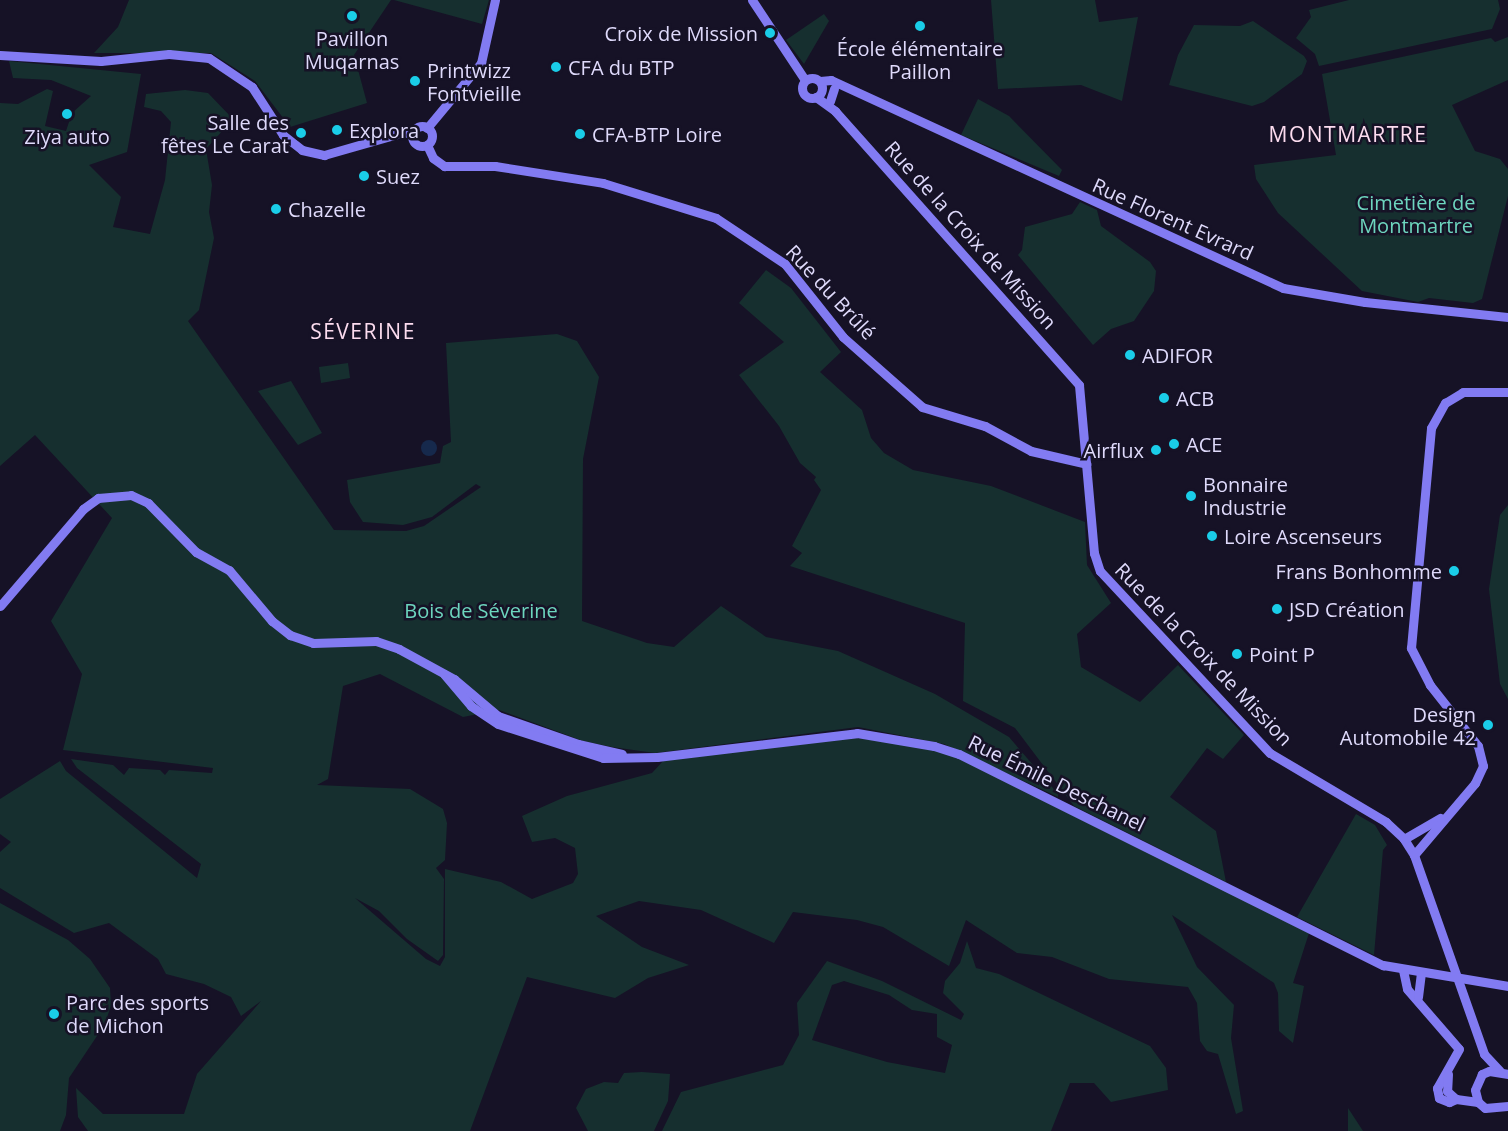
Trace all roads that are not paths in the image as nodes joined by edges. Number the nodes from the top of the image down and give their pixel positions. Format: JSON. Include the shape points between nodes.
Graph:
{"nodes":[{"id":1,"x":495,"y":0,"type":"edge"},
{"id":2,"x":752,"y":0,"type":"edge"},
{"id":3,"x":0,"y":55,"type":"edge"},
{"id":4,"x":805,"y":80,"type":"junction"},
{"id":5,"x":838,"y":88,"type":"junction"},
{"id":6,"x":820,"y":89,"type":"junction"},
{"id":7,"x":830,"y":101,"type":"junction"},
{"id":8,"x":835,"y":111,"type":"junction"},
{"id":9,"x":428,"y":128,"type":"junction"},
{"id":10,"x":413,"y":134,"type":"junction"},
{"id":11,"x":427,"y":145,"type":"junction"},
{"id":12,"x":1508,"y":317,"type":"edge"},
{"id":13,"x":1508,"y":392,"type":"edge"},
{"id":14,"x":1087,"y":464,"type":"junction"},
{"id":15,"x":0,"y":606,"type":"edge"},
{"id":16,"x":1447,"y":813,"type":"junction"},
{"id":17,"x":1404,"y":839,"type":"junction"},
{"id":18,"x":1414,"y":855,"type":"junction"},
{"id":19,"x":1403,"y":970,"type":"junction"},
{"id":20,"x":1426,"y":975,"type":"junction"},
{"id":21,"x":1508,"y":986,"type":"edge"},
{"id":22,"x":1418,"y":997,"type":"junction"},
{"id":23,"x":1484,"y":1054,"type":"junction"},
{"id":24,"x":1449,"y":1069,"type":"junction"},
{"id":25,"x":1504,"y":1072,"type":"edge"},
{"id":26,"x":1482,"y":1074,"type":"junction"},
{"id":27,"x":1475,"y":1090,"type":"junction"},
{"id":28,"x":1460,"y":1099,"type":"junction"},
{"id":29,"x":1478,"y":1102,"type":"junction"},
{"id":30,"x":1506,"y":1109,"type":"edge"}],
"edges":[{"from":1,"to":9,"type":"main road","via":[[481,63]]},
{"from":2,"to":4,"type":"main road"},
{"from":3,"to":10,"type":"main road","via":[[101,61],[169,54],[209,58],[252,87],[283,135],[302,150],[324,155],[404,132]]},
{"from":4,"to":6,"type":"main road","name":"Rue Florent Evrard","via":[[813,78]]},
{"from":4,"to":6,"type":"main road","via":[[803,93]]},
{"from":5,"to":6,"type":"main road","name":"Rue Florent Evrard","via":[[831,80]]},
{"from":5,"to":7,"type":"main road"},
{"from":5,"to":12,"type":"main road","name":"Rue Florent Evrard","via":[[1283,288]]},
{"from":6,"to":7,"type":"main road","name":"Rue de la Croix de Mission"},
{"from":6,"to":8,"type":"main road","name":"Rue de la Croix de Mission"},
{"from":7,"to":8,"type":"main road","name":"Rue de la Croix de Mission"},
{"from":8,"to":14,"type":"main road","name":"Rue de la Croix de Mission","via":[[1072,375],[1082,398]]},
{"from":9,"to":10,"type":"main road","via":[[418,127]]},
{"from":9,"to":11,"type":"main road","via":[[432,135]]},
{"from":10,"to":11,"type":"main road","via":[[415,143]]},
{"from":11,"to":14,"type":"main road","name":"Rue du Brûlé","via":[[433,159],[444,166],[495,166],[570,177],[662,201],[736,228],[786,264],[843,337],[922,406],[985,426],[1031,451]]},
{"from":13,"to":16,"type":"main road","via":[[1463,392],[1445,403],[1431,428],[1411,648],[1422,674],[1483,756],[1481,775]]},
{"from":14,"to":17,"type":"main road","name":"Rue de la Croix de Mission","via":[[1094,553],[1100,571],[1270,753],[1386,822]]},
{"from":15,"to":19,"type":"main road","name":"Rue Émile Deschanel","via":[[83,509],[98,498],[131,495],[148,503],[196,552],[229,570],[272,621],[290,635],[313,643],[376,641],[399,649],[444,674],[471,706],[498,724],[603,758],[642,758],[856,733],[934,746],[959,754],[1383,964]]},
{"from":16,"to":17,"type":"main road"},
{"from":16,"to":18,"type":"main road"},
{"from":17,"to":18,"type":"main road","name":"Rue de la Croix de Mission"},
{"from":18,"to":23,"type":"main road","name":"Rue de la Croix de Mission"},
{"from":19,"to":20,"type":"main road","name":"Rue Émile Deschanel"},
{"from":19,"to":22,"type":"main road","via":[[1407,989]]},
{"from":20,"to":21,"type":"main road","name":"Rue Émile Deschanel"},
{"from":20,"to":22,"type":"main road"},
{"from":22,"to":24,"type":"main road","via":[[1459,1049]]},
{"from":23,"to":25,"type":"main road"},
{"from":23,"to":26,"type":"main road"},
{"from":24,"to":28,"type":"main road","via":[[1447,1091]]},
{"from":24,"to":28,"type":"main road","via":[[1437,1088],[1441,1100]]},
{"from":25,"to":26,"type":"main road"},
{"from":26,"to":27,"type":"main road"},
{"from":27,"to":28,"type":"main road"},
{"from":27,"to":29,"type":"main road"},
{"from":28,"to":29,"type":"main road"},
{"from":29,"to":30,"type":"main road","via":[[1485,1108]]}]}
